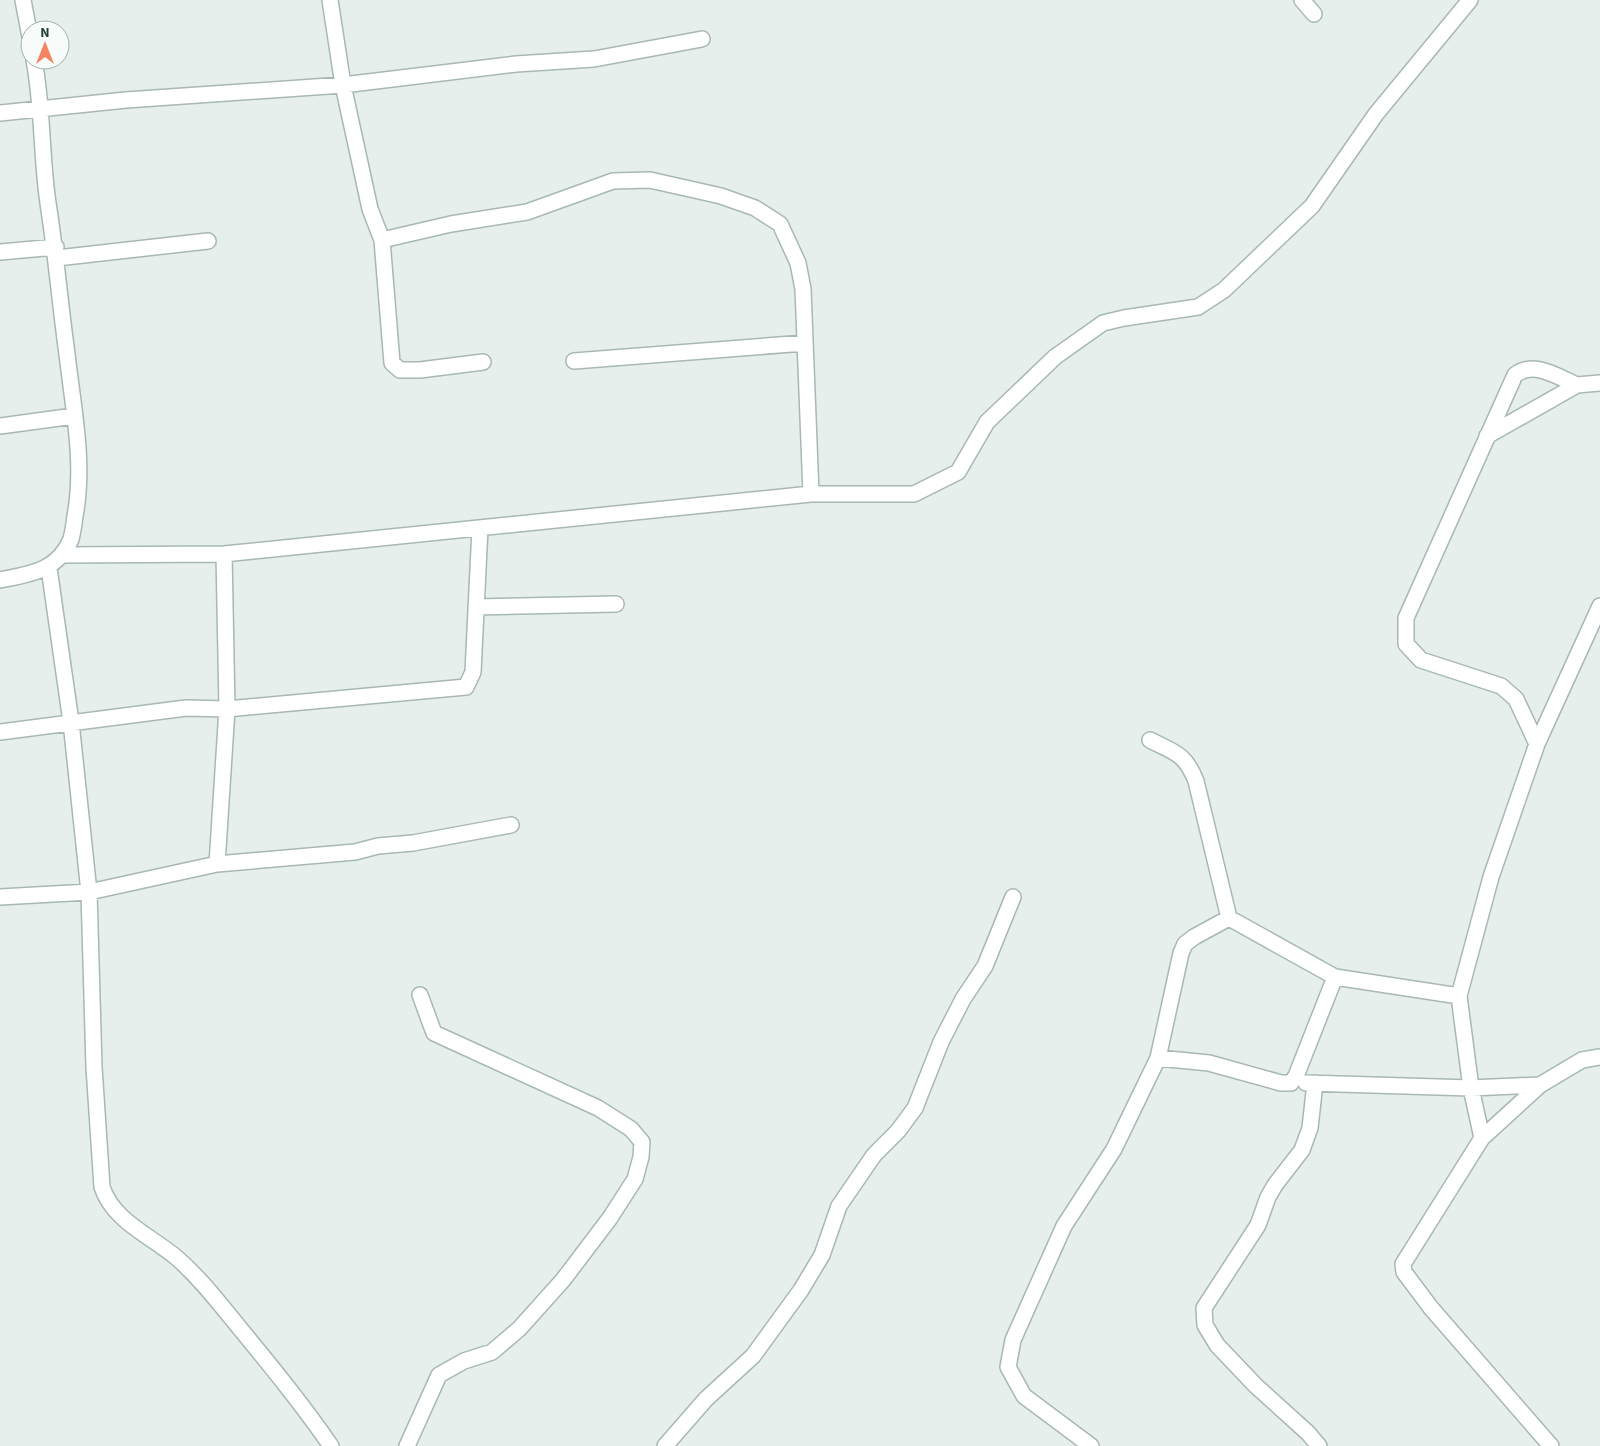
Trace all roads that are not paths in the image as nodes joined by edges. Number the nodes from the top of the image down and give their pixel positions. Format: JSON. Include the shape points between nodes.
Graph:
{"nodes":[{"id":1,"x":23,"y":0,"type":"edge"},
{"id":2,"x":330,"y":0,"type":"edge"},
{"id":3,"x":1302,"y":0,"type":"edge"},
{"id":4,"x":1470,"y":0,"type":"edge"},
{"id":5,"x":1314,"y":14,"type":"dead end"},
{"id":6,"x":27,"y":20,"type":"edge"},
{"id":7,"x":702,"y":39,"type":"dead end"},
{"id":8,"x":35,"y":70,"type":"edge"},
{"id":9,"x":342,"y":84,"type":"junction"},
{"id":10,"x":40,"y":110,"type":"junction"},
{"id":11,"x":0,"y":113,"type":"edge"},
{"id":12,"x":382,"y":240,"type":"junction"},
{"id":13,"x":208,"y":241,"type":"dead end"},
{"id":14,"x":0,"y":252,"type":"edge"},
{"id":15,"x":56,"y":253,"type":"junction"},
{"id":16,"x":805,"y":343,"type":"junction"},
{"id":17,"x":574,"y":361,"type":"dead end"},
{"id":18,"x":483,"y":362,"type":"dead end"},
{"id":19,"x":1600,"y":383,"type":"edge"},
{"id":20,"x":1577,"y":385,"type":"junction"},
{"id":21,"x":74,"y":416,"type":"junction"},
{"id":22,"x":0,"y":426,"type":"edge"},
{"id":23,"x":1487,"y":436,"type":"junction"},
{"id":24,"x":811,"y":494,"type":"junction"},
{"id":25,"x":480,"y":528,"type":"junction"},
{"id":26,"x":224,"y":554,"type":"junction"},
{"id":27,"x":62,"y":555,"type":"junction"},
{"id":28,"x":48,"y":568,"type":"junction"},
{"id":29,"x":0,"y":580,"type":"edge"},
{"id":30,"x":616,"y":604,"type":"dead end"},
{"id":31,"x":1600,"y":606,"type":"edge"},
{"id":32,"x":476,"y":607,"type":"junction"},
{"id":33,"x":226,"y":709,"type":"junction"},
{"id":34,"x":71,"y":722,"type":"junction"},
{"id":35,"x":0,"y":732,"type":"edge"},
{"id":36,"x":1150,"y":740,"type":"dead end"},
{"id":37,"x":1537,"y":744,"type":"junction"},
{"id":38,"x":511,"y":825,"type":"dead end"},
{"id":39,"x":217,"y":864,"type":"junction"},
{"id":40,"x":89,"y":892,"type":"junction"},
{"id":41,"x":0,"y":897,"type":"edge"},
{"id":42,"x":1012,"y":897,"type":"dead end"},
{"id":43,"x":1229,"y":918,"type":"junction"},
{"id":44,"x":1335,"y":977,"type":"junction"},
{"id":45,"x":420,"y":995,"type":"dead end"},
{"id":46,"x":1459,"y":996,"type":"junction"},
{"id":47,"x":1600,"y":1057,"type":"edge"},
{"id":48,"x":1158,"y":1058,"type":"junction"},
{"id":49,"x":1291,"y":1083,"type":"junction"},
{"id":50,"x":1315,"y":1083,"type":"junction"},
{"id":51,"x":1540,"y":1085,"type":"junction"},
{"id":52,"x":1471,"y":1088,"type":"junction"},
{"id":53,"x":1482,"y":1138,"type":"junction"},
{"id":54,"x":331,"y":1446,"type":"edge"},
{"id":55,"x":407,"y":1446,"type":"edge"},
{"id":56,"x":665,"y":1446,"type":"edge"},
{"id":57,"x":1091,"y":1446,"type":"edge"},
{"id":58,"x":1319,"y":1446,"type":"edge"},
{"id":59,"x":1550,"y":1446,"type":"edge"}],
"edges":[{"from":1,"to":6,"type":"street"},
{"from":2,"to":9,"type":"street"},
{"from":3,"to":5,"type":"street"},
{"from":4,"to":24,"type":"street","via":[[1376,114],[1312,206],[1224,290],[1198,307],[1104,323],[1055,357],[987,422],[958,472],[914,494]]},
{"from":7,"to":9,"type":"street","via":[[594,59],[516,64]]},
{"from":8,"to":10,"type":"street"},
{"from":9,"to":10,"type":"street","via":[[126,100]]},
{"from":9,"to":12,"type":"street","via":[[370,209]]},
{"from":10,"to":11,"type":"street"},
{"from":10,"to":15,"type":"street"},
{"from":12,"to":16,"type":"street","via":[[451,224],[527,212],[613,181],[650,180],[721,196],[756,208],[780,224],[798,263],[803,289]]},
{"from":12,"to":18,"type":"street","via":[[392,363],[400,370],[420,370]]},
{"from":13,"to":15,"type":"street"},
{"from":14,"to":15,"type":"street"},
{"from":15,"to":21,"type":"street"},
{"from":16,"to":17,"type":"street"},
{"from":16,"to":24,"type":"street"},
{"from":19,"to":20,"type":"street"},
{"from":20,"to":23,"type":"street"},
{"from":20,"to":23,"type":"street","via":[[1535,368],[1523,369],[1515,375]]},
{"from":21,"to":22,"type":"street"},
{"from":21,"to":27,"type":"street","via":[[80,459],[78,500],[71,538]]},
{"from":23,"to":37,"type":"street","via":[[1406,618],[1406,644],[1421,660],[1501,686],[1516,699]]},
{"from":24,"to":25,"type":"street"},
{"from":25,"to":26,"type":"street"},
{"from":25,"to":32,"type":"street"},
{"from":26,"to":27,"type":"street"},
{"from":26,"to":33,"type":"street"},
{"from":27,"to":28,"type":"street"},
{"from":28,"to":29,"type":"street"},
{"from":28,"to":34,"type":"street"},
{"from":30,"to":32,"type":"street"},
{"from":31,"to":37,"type":"street"},
{"from":32,"to":33,"type":"street","via":[[473,672],[466,688]]},
{"from":33,"to":34,"type":"street","via":[[186,708]]},
{"from":33,"to":39,"type":"street"},
{"from":34,"to":35,"type":"street"},
{"from":34,"to":40,"type":"street"},
{"from":36,"to":43,"type":"street","via":[[1189,763]]},
{"from":37,"to":46,"type":"street","via":[[1491,877]]},
{"from":38,"to":39,"type":"street","via":[[355,852]]},
{"from":39,"to":40,"type":"street"},
{"from":40,"to":41,"type":"street"},
{"from":40,"to":54,"type":"street","via":[[94,1067],[102,1187],[106,1201],[178,1259],[210,1292],[305,1408]]},
{"from":42,"to":56,"type":"street","via":[[986,966],[963,999],[940,1042],[915,1108],[874,1155],[839,1206],[822,1255],[801,1290],[753,1356],[706,1399]]},
{"from":43,"to":44,"type":"street"},
{"from":43,"to":48,"type":"street","via":[[1185,944]]},
{"from":44,"to":46,"type":"street"},
{"from":44,"to":49,"type":"street"},
{"from":45,"to":55,"type":"street","via":[[434,1033],[598,1108],[631,1129],[642,1142],[635,1179],[569,1273],[519,1329],[492,1352],[464,1361],[439,1375]]},
{"from":46,"to":52,"type":"street"},
{"from":47,"to":51,"type":"street","via":[[1582,1060]]},
{"from":48,"to":49,"type":"street","via":[[1209,1063]]},
{"from":48,"to":57,"type":"street","via":[[1114,1148],[1064,1226],[1012,1340],[1008,1367],[1024,1396]]},
{"from":49,"to":50,"type":"street"},
{"from":50,"to":52,"type":"street"},
{"from":50,"to":58,"type":"street","via":[[1310,1128],[1302,1150],[1268,1197],[1258,1225],[1204,1308],[1205,1325],[1217,1345]]},
{"from":51,"to":52,"type":"street"},
{"from":51,"to":53,"type":"street"},
{"from":52,"to":53,"type":"street"},
{"from":53,"to":59,"type":"street","via":[[1403,1264],[1404,1272]]}]}
